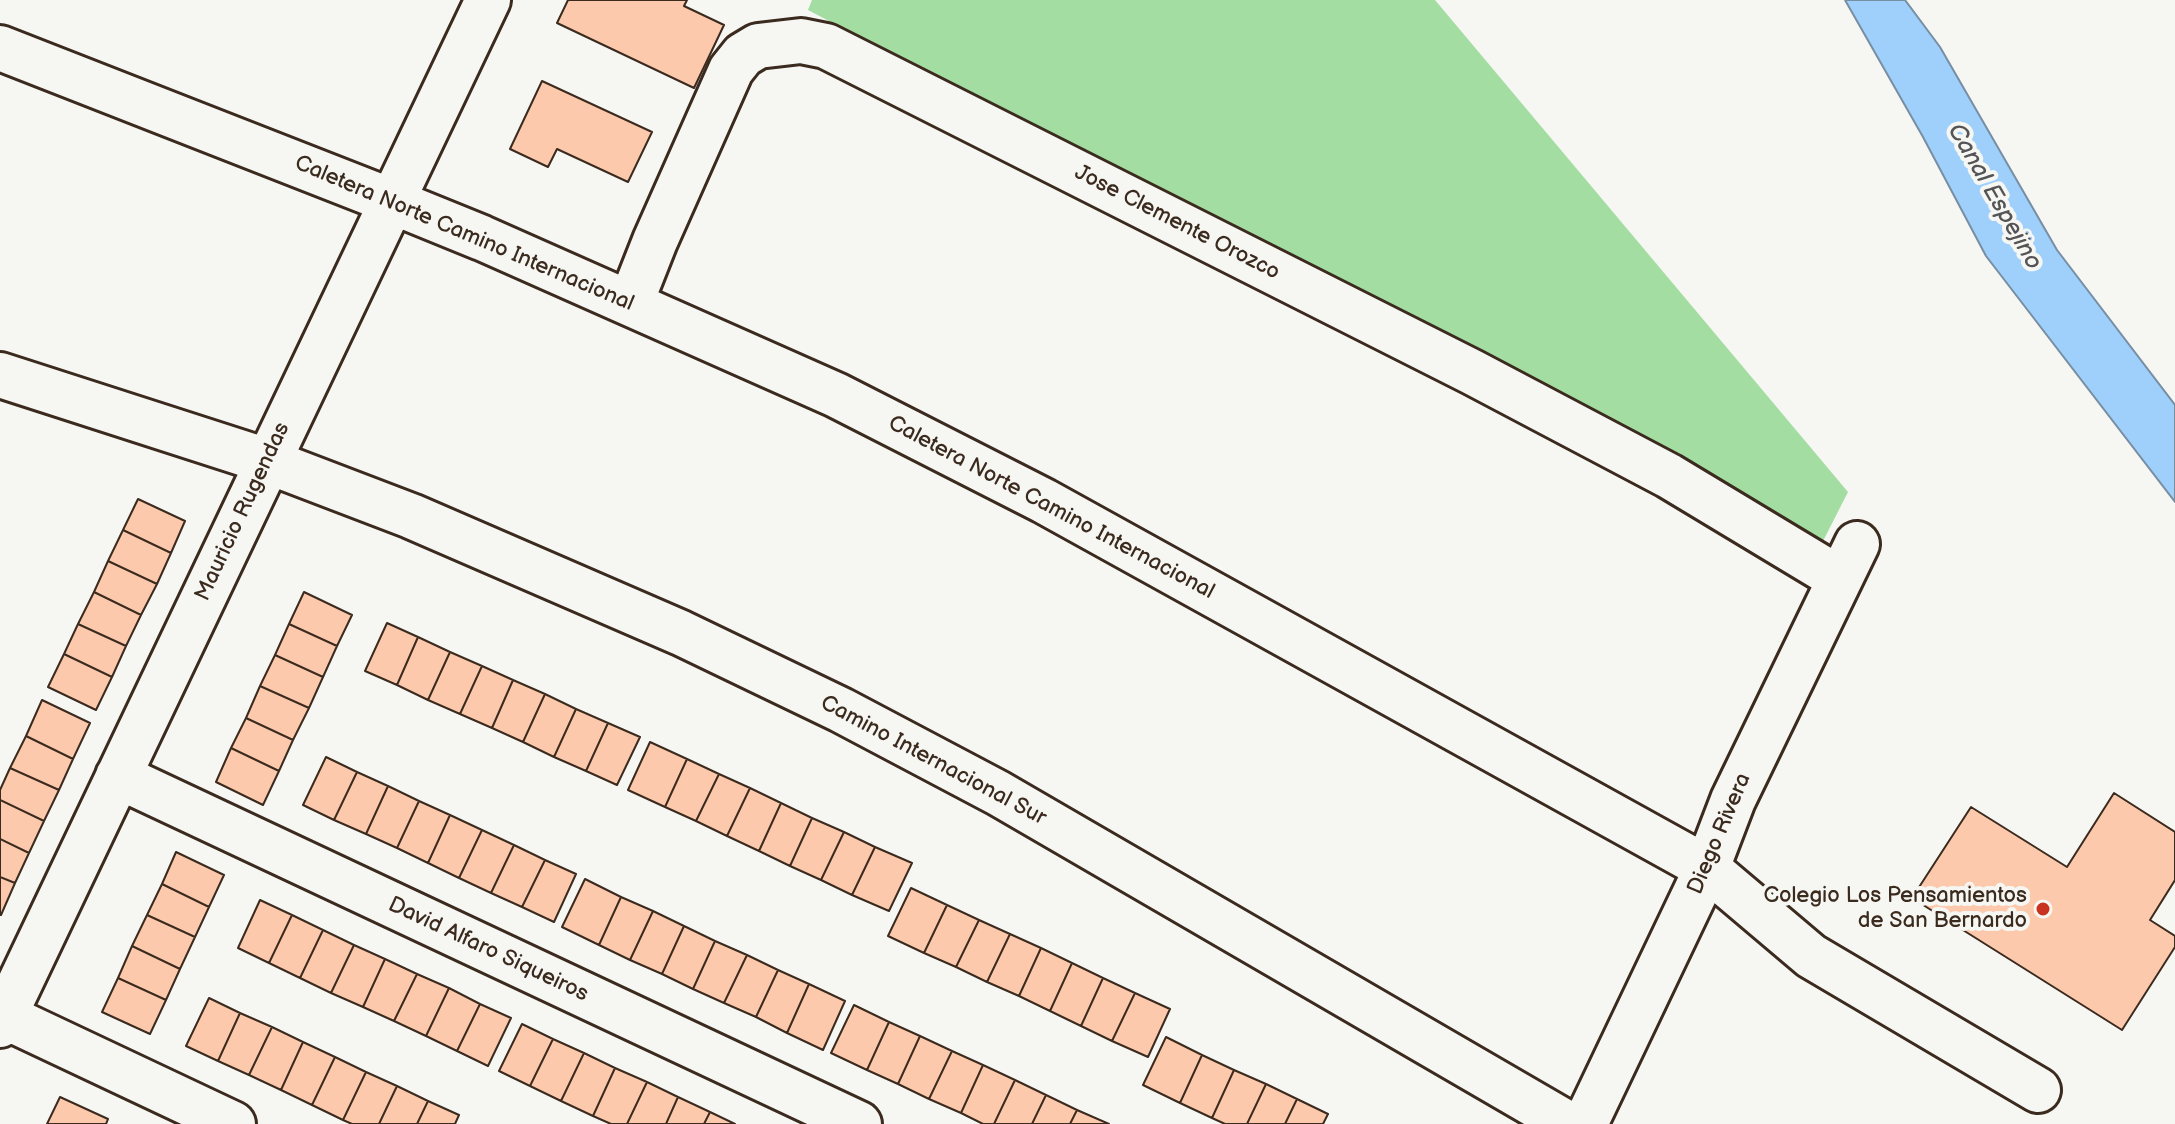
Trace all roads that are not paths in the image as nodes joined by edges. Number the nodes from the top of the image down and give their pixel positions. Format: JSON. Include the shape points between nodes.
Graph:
{"nodes":[{"id":1,"x":488,"y":0,"type":"edge"},
{"id":2,"x":0,"y":48,"type":"edge"},
{"id":3,"x":391,"y":201,"type":"junction"},
{"id":4,"x":631,"y":302,"type":"junction"},
{"id":5,"x":0,"y":375,"type":"edge"},
{"id":6,"x":267,"y":461,"type":"junction"},
{"id":7,"x":1848,"y":562,"type":"joint"},
{"id":8,"x":118,"y":776,"type":"junction"},
{"id":9,"x":1707,"y":868,"type":"junction"},
{"id":10,"x":2,"y":1021,"type":"edge"},
{"id":11,"x":2038,"y":1090,"type":"dead end"},
{"id":12,"x":233,"y":1124,"type":"edge"},
{"id":13,"x":859,"y":1124,"type":"edge"},
{"id":14,"x":1568,"y":1124,"type":"edge"},
{"id":15,"x":1585,"y":1124,"type":"edge"}],
"edges":[{"from":1,"to":3,"type":"street","name":"Mauricio Rugendas"},
{"from":2,"to":3,"type":"street","name":"Caletera Norte Camino Internacional"},
{"from":3,"to":4,"type":"street","name":"Caletera Norte Camino Internacional"},
{"from":3,"to":6,"type":"street","name":"Mauricio Rugendas"},
{"from":4,"to":7,"type":"street","name":"Jose Clemente Orozco","via":[[731,70],[758,46],[801,41],[826,46]]},
{"from":4,"to":9,"type":"street","name":"Caletera Norte Camino Internacional","via":[[836,395],[1044,501]]},
{"from":5,"to":6,"type":"street","name":"Camino Internacional Sur"},
{"from":6,"to":8,"type":"street","name":"Mauricio Rugendas"},
{"from":6,"to":14,"type":"street","name":"Camino Internacional Sur","via":[[560,579],[841,710],[998,793]]},
{"from":7,"to":9,"type":"street","name":"Diego Rivera","via":[[1733,800]]},
{"from":8,"to":10,"type":"street","name":"Mauricio Rugendas"},
{"from":8,"to":13,"type":"street","name":"David Alfaro Siqueiros"},
{"from":9,"to":11,"type":"street","name":"Caletera Norte Camino Internacional","via":[[1811,956]]},
{"from":9,"to":15,"type":"street","name":"Diego Rivera"},
{"from":10,"to":12,"type":"street"}]}
